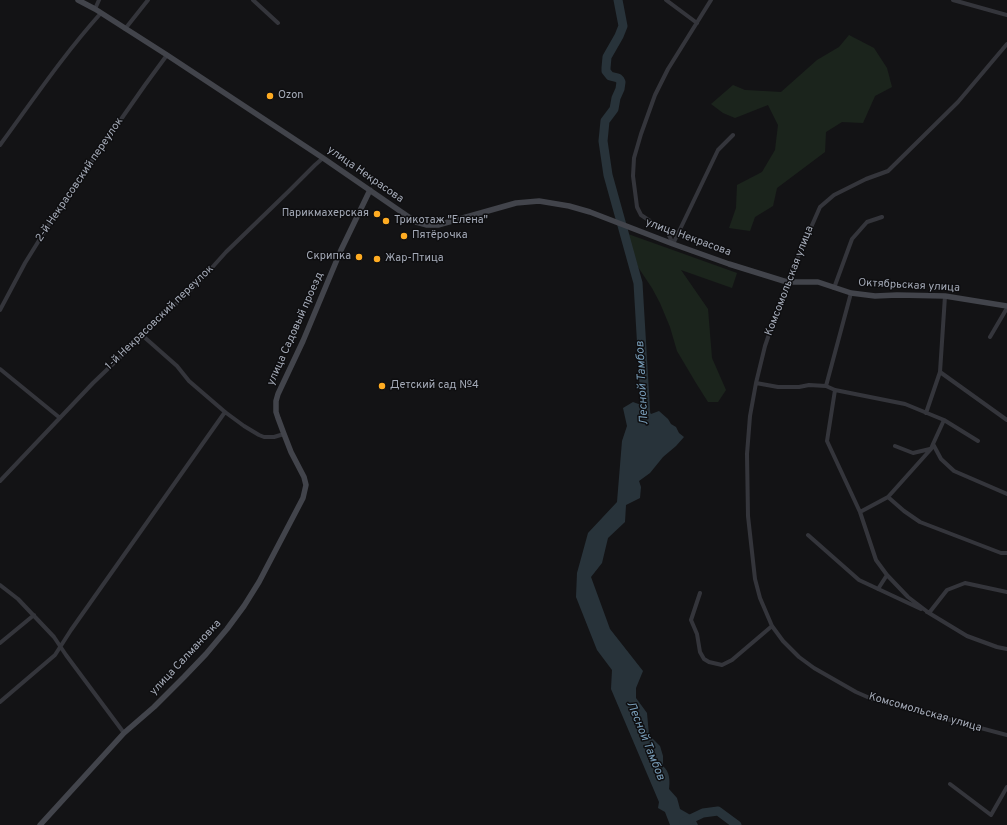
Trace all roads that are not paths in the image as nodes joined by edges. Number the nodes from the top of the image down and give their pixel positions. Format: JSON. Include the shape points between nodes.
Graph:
{"nodes":[{"id":1,"x":78,"y":0,"type":"edge"},
{"id":2,"x":99,"y":0,"type":"edge"},
{"id":3,"x":148,"y":0,"type":"edge"},
{"id":4,"x":253,"y":0,"type":"edge"},
{"id":5,"x":666,"y":0,"type":"edge"},
{"id":6,"x":711,"y":0,"type":"edge"},
{"id":7,"x":953,"y":0,"type":"edge"},
{"id":8,"x":95,"y":9,"type":"junction"},
{"id":9,"x":101,"y":13,"type":"junction"},
{"id":10,"x":1007,"y":15,"type":"edge"},
{"id":11,"x":278,"y":23,"type":"dead end"},
{"id":12,"x":697,"y":23,"type":"junction"},
{"id":13,"x":125,"y":28,"type":"junction"},
{"id":14,"x":1007,"y":44,"type":"edge"},
{"id":15,"x":167,"y":55,"type":"junction"},
{"id":16,"x":733,"y":135,"type":"dead end"},
{"id":17,"x":0,"y":145,"type":"edge"},
{"id":18,"x":323,"y":158,"type":"junction"},
{"id":19,"x":370,"y":190,"type":"junction"},
{"id":20,"x":882,"y":217,"type":"dead end"},
{"id":21,"x":673,"y":244,"type":"junction"},
{"id":22,"x":787,"y":282,"type":"junction"},
{"id":23,"x":834,"y":288,"type":"junction"},
{"id":24,"x":852,"y":293,"type":"junction"},
{"id":25,"x":945,"y":296,"type":"junction"},
{"id":26,"x":1007,"y":307,"type":"edge"},
{"id":27,"x":0,"y":310,"type":"edge"},
{"id":28,"x":143,"y":336,"type":"junction"},
{"id":29,"x":990,"y":337,"type":"dead end"},
{"id":30,"x":0,"y":369,"type":"edge"},
{"id":31,"x":940,"y":372,"type":"junction"},
{"id":32,"x":756,"y":384,"type":"junction"},
{"id":33,"x":826,"y":386,"type":"junction"},
{"id":34,"x":835,"y":390,"type":"junction"},
{"id":35,"x":224,"y":412,"type":"junction"},
{"id":36,"x":926,"y":413,"type":"junction"},
{"id":37,"x":60,"y":418,"type":"junction"},
{"id":38,"x":944,"y":420,"type":"junction"},
{"id":39,"x":1007,"y":420,"type":"edge"},
{"id":40,"x":284,"y":434,"type":"junction"},
{"id":41,"x":978,"y":441,"type":"dead end"},
{"id":42,"x":933,"y":444,"type":"junction"},
{"id":43,"x":894,"y":446,"type":"dead end"},
{"id":44,"x":930,"y":449,"type":"junction"},
{"id":45,"x":0,"y":481,"type":"edge"},
{"id":46,"x":1007,"y":494,"type":"edge"},
{"id":47,"x":888,"y":496,"type":"junction"},
{"id":48,"x":860,"y":512,"type":"junction"},
{"id":49,"x":808,"y":535,"type":"dead end"},
{"id":50,"x":1007,"y":553,"type":"edge"},
{"id":51,"x":887,"y":575,"type":"junction"},
{"id":52,"x":0,"y":585,"type":"edge"},
{"id":53,"x":878,"y":589,"type":"junction"},
{"id":54,"x":1007,"y":592,"type":"edge"},
{"id":55,"x":700,"y":593,"type":"dead end"},
{"id":56,"x":929,"y":613,"type":"junction"},
{"id":57,"x":34,"y":615,"type":"junction"},
{"id":58,"x":772,"y":626,"type":"junction"},
{"id":59,"x":0,"y":643,"type":"edge"},
{"id":60,"x":61,"y":647,"type":"junction"},
{"id":61,"x":1007,"y":649,"type":"edge"},
{"id":62,"x":0,"y":702,"type":"edge"},
{"id":63,"x":124,"y":733,"type":"junction"},
{"id":64,"x":1007,"y":735,"type":"edge"},
{"id":65,"x":950,"y":784,"type":"dead end"},
{"id":66,"x":1007,"y":787,"type":"edge"},
{"id":67,"x":40,"y":825,"type":"edge"}],
"edges":[{"from":1,"to":8,"type":"street","name":"улица Некрасова"},
{"from":2,"to":8,"type":"street"},
{"from":3,"to":13,"type":"street"},
{"from":4,"to":11,"type":"street"},
{"from":5,"to":12,"type":"street"},
{"from":6,"to":12,"type":"street"},
{"from":7,"to":10,"type":"street"},
{"from":8,"to":9,"type":"street","name":"улица Некрасова"},
{"from":9,"to":13,"type":"street","name":"улица Некрасова"},
{"from":9,"to":17,"type":"street","via":[[76,42]]},
{"from":12,"to":21,"type":"street","via":[[668,69],[655,96],[634,158],[633,176],[637,207],[647,219],[667,231]]},
{"from":13,"to":15,"type":"street","name":"улица Некрасова"},
{"from":14,"to":22,"type":"street","name":"Комсомольская улица","via":[[958,102],[888,171],[834,195],[820,207]]},
{"from":15,"to":18,"type":"street","name":"улица Некрасова"},
{"from":15,"to":27,"type":"street","name":"2-й Некрасовский переулок","via":[[61,205]]},
{"from":16,"to":21,"type":"street","via":[[718,150]]},
{"from":18,"to":19,"type":"street","name":"улица Некрасова"},
{"from":18,"to":28,"type":"street","name":"1-й Некрасовский переулок"},
{"from":19,"to":21,"type":"street","name":"улица Некрасова","via":[[416,222],[427,225],[438,225],[516,203],[539,201],[590,212]]},
{"from":19,"to":40,"type":"street","name":"улица Садовый проезд","via":[[278,394],[276,412]]},
{"from":20,"to":23,"type":"street","via":[[867,222],[852,238]]},
{"from":21,"to":22,"type":"street","name":"улица Некрасова"},
{"from":22,"to":23,"type":"street","name":"Октябрьская улица","via":[[818,282]]},
{"from":22,"to":32,"type":"street","name":"Комсомольская улица","via":[[765,346]]},
{"from":23,"to":24,"type":"street","name":"Октябрьская улица"},
{"from":24,"to":25,"type":"street","name":"Октябрьская улица","via":[[875,296]]},
{"from":24,"to":33,"type":"street"},
{"from":25,"to":26,"type":"street","name":"Октябрьская улица"},
{"from":25,"to":31,"type":"street"},
{"from":26,"to":29,"type":"street"},
{"from":28,"to":35,"type":"street"},
{"from":28,"to":37,"type":"street","name":"1-й Некрасовский переулок"},
{"from":30,"to":37,"type":"street"},
{"from":31,"to":36,"type":"street"},
{"from":31,"to":39,"type":"street"},
{"from":32,"to":33,"type":"street","via":[[778,387]]},
{"from":32,"to":58,"type":"street","name":"Комсомольская улица","via":[[747,454],[748,516],[755,579]]},
{"from":33,"to":34,"type":"street"},
{"from":34,"to":36,"type":"street","via":[[905,404]]},
{"from":34,"to":48,"type":"street","via":[[827,441]]},
{"from":35,"to":40,"type":"street","via":[[259,436],[268,438]]},
{"from":35,"to":60,"type":"street"},
{"from":36,"to":38,"type":"street"},
{"from":37,"to":45,"type":"street","name":"1-й Некрасовский переулок"},
{"from":38,"to":41,"type":"street"},
{"from":38,"to":42,"type":"street"},
{"from":40,"to":63,"type":"street","name":"улица Салмановка","via":[[304,477],[305,490],[268,566],[228,629],[184,677]]},
{"from":42,"to":44,"type":"street"},
{"from":42,"to":46,"type":"street","via":[[941,459],[954,471]]},
{"from":43,"to":44,"type":"street","via":[[913,453]]},
{"from":44,"to":47,"type":"street"},
{"from":47,"to":48,"type":"street"},
{"from":47,"to":50,"type":"street","via":[[920,522],[1001,553]]},
{"from":48,"to":51,"type":"street","via":[[876,560]]},
{"from":49,"to":53,"type":"street","via":[[858,580]]},
{"from":51,"to":53,"type":"street"},
{"from":51,"to":56,"type":"street","via":[[908,597]]},
{"from":52,"to":57,"type":"street"},
{"from":53,"to":56,"type":"street"},
{"from":54,"to":56,"type":"street","via":[[965,583],[947,590]]},
{"from":55,"to":58,"type":"street","via":[[691,620],[700,652],[709,662],[722,665],[732,660]]},
{"from":56,"to":61,"type":"street","via":[[967,636]]},
{"from":57,"to":59,"type":"street"},
{"from":57,"to":60,"type":"street"},
{"from":58,"to":64,"type":"street","name":"Комсомольская улица","via":[[799,657],[856,692],[872,699]]},
{"from":60,"to":62,"type":"street"},
{"from":60,"to":63,"type":"street"},
{"from":63,"to":67,"type":"street","name":"улица Салмановка"},
{"from":65,"to":66,"type":"street","via":[[991,815]]}]}
